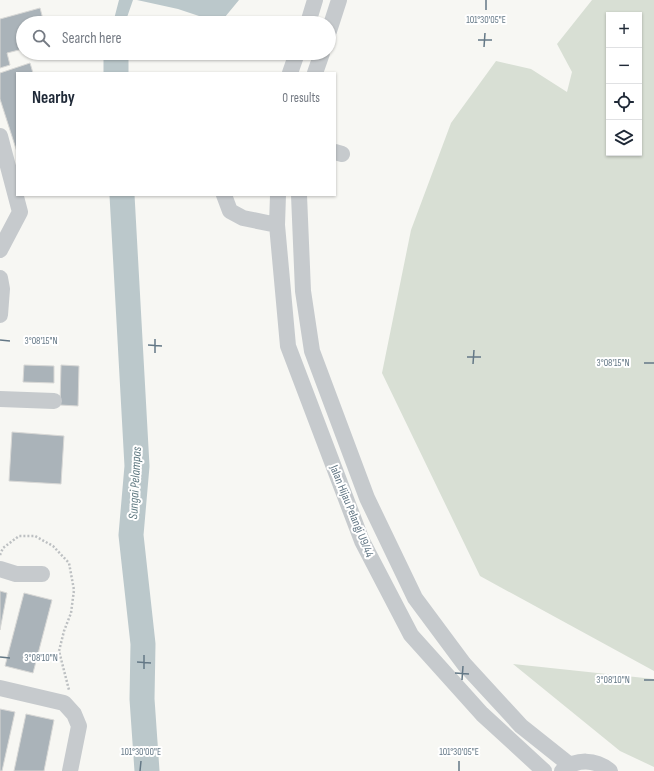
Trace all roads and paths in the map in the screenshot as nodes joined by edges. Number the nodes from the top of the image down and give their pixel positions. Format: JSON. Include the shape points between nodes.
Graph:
{"nodes":[{"id":1,"x":315,"y":0,"type":"edge"},
{"id":2,"x":339,"y":0,"type":"edge"},
{"id":3,"x":310,"y":16,"type":"edge"},
{"id":4,"x":334,"y":16,"type":"edge"},
{"id":5,"x":295,"y":60,"type":"edge"},
{"id":6,"x":320,"y":60,"type":"edge"},
{"id":7,"x":290,"y":72,"type":"edge"},
{"id":8,"x":315,"y":72,"type":"edge"},
{"id":9,"x":0,"y":136,"type":"edge"},
{"id":10,"x":224,"y":196,"type":"edge"},
{"id":11,"x":278,"y":196,"type":"edge"},
{"id":12,"x":299,"y":196,"type":"edge"},
{"id":13,"x":277,"y":226,"type":"junction"},
{"id":14,"x":0,"y":250,"type":"edge"},
{"id":15,"x":0,"y":278,"type":"edge"},
{"id":16,"x":0,"y":315,"type":"edge"},
{"id":17,"x":0,"y":399,"type":"edge"},
{"id":18,"x":54,"y":401,"type":"dead end"},
{"id":19,"x":0,"y":555,"type":"edge"},
{"id":20,"x":0,"y":569,"type":"edge"},
{"id":21,"x":42,"y":574,"type":"dead end"},
{"id":22,"x":0,"y":688,"type":"edge"},
{"id":23,"x":69,"y":691,"type":"dead end"},
{"id":24,"x":566,"y":768,"type":"edge"},
{"id":25,"x":70,"y":771,"type":"edge"},
{"id":26,"x":544,"y":771,"type":"edge"},
{"id":27,"x":610,"y":771,"type":"edge"}],
"edges":[{"from":1,"to":3,"type":"street"},
{"from":2,"to":4,"type":"street"},
{"from":5,"to":7,"type":"street"},
{"from":6,"to":8,"type":"street"},
{"from":9,"to":14,"type":"street","via":[[20,212]]},
{"from":10,"to":13,"type":"street","via":[[230,211],[243,218]]},
{"from":11,"to":13,"type":"street","name":"Jalan Hijau Pelangi U9/44"},
{"from":12,"to":24,"type":"street","name":"Jalan Hijau Pelangi U9/44","via":[[303,291],[312,351],[367,498],[415,598],[464,664],[521,726]]},
{"from":13,"to":26,"type":"street","name":"Jalan Hijau Pelangi U9/44","via":[[288,346],[362,541],[411,635],[482,714]]},
{"from":15,"to":16,"type":"street"},
{"from":17,"to":18,"type":"street"},
{"from":19,"to":23,"type":"path","via":[[3,548],[19,536],[35,536],[53,546],[69,563],[74,590],[71,613],[59,651]]},
{"from":20,"to":21,"type":"street","via":[[16,574]]},
{"from":22,"to":25,"type":"street","via":[[64,703],[74,714],[79,726]]},
{"from":24,"to":27,"type":"street","via":[[588,761]]}]}
